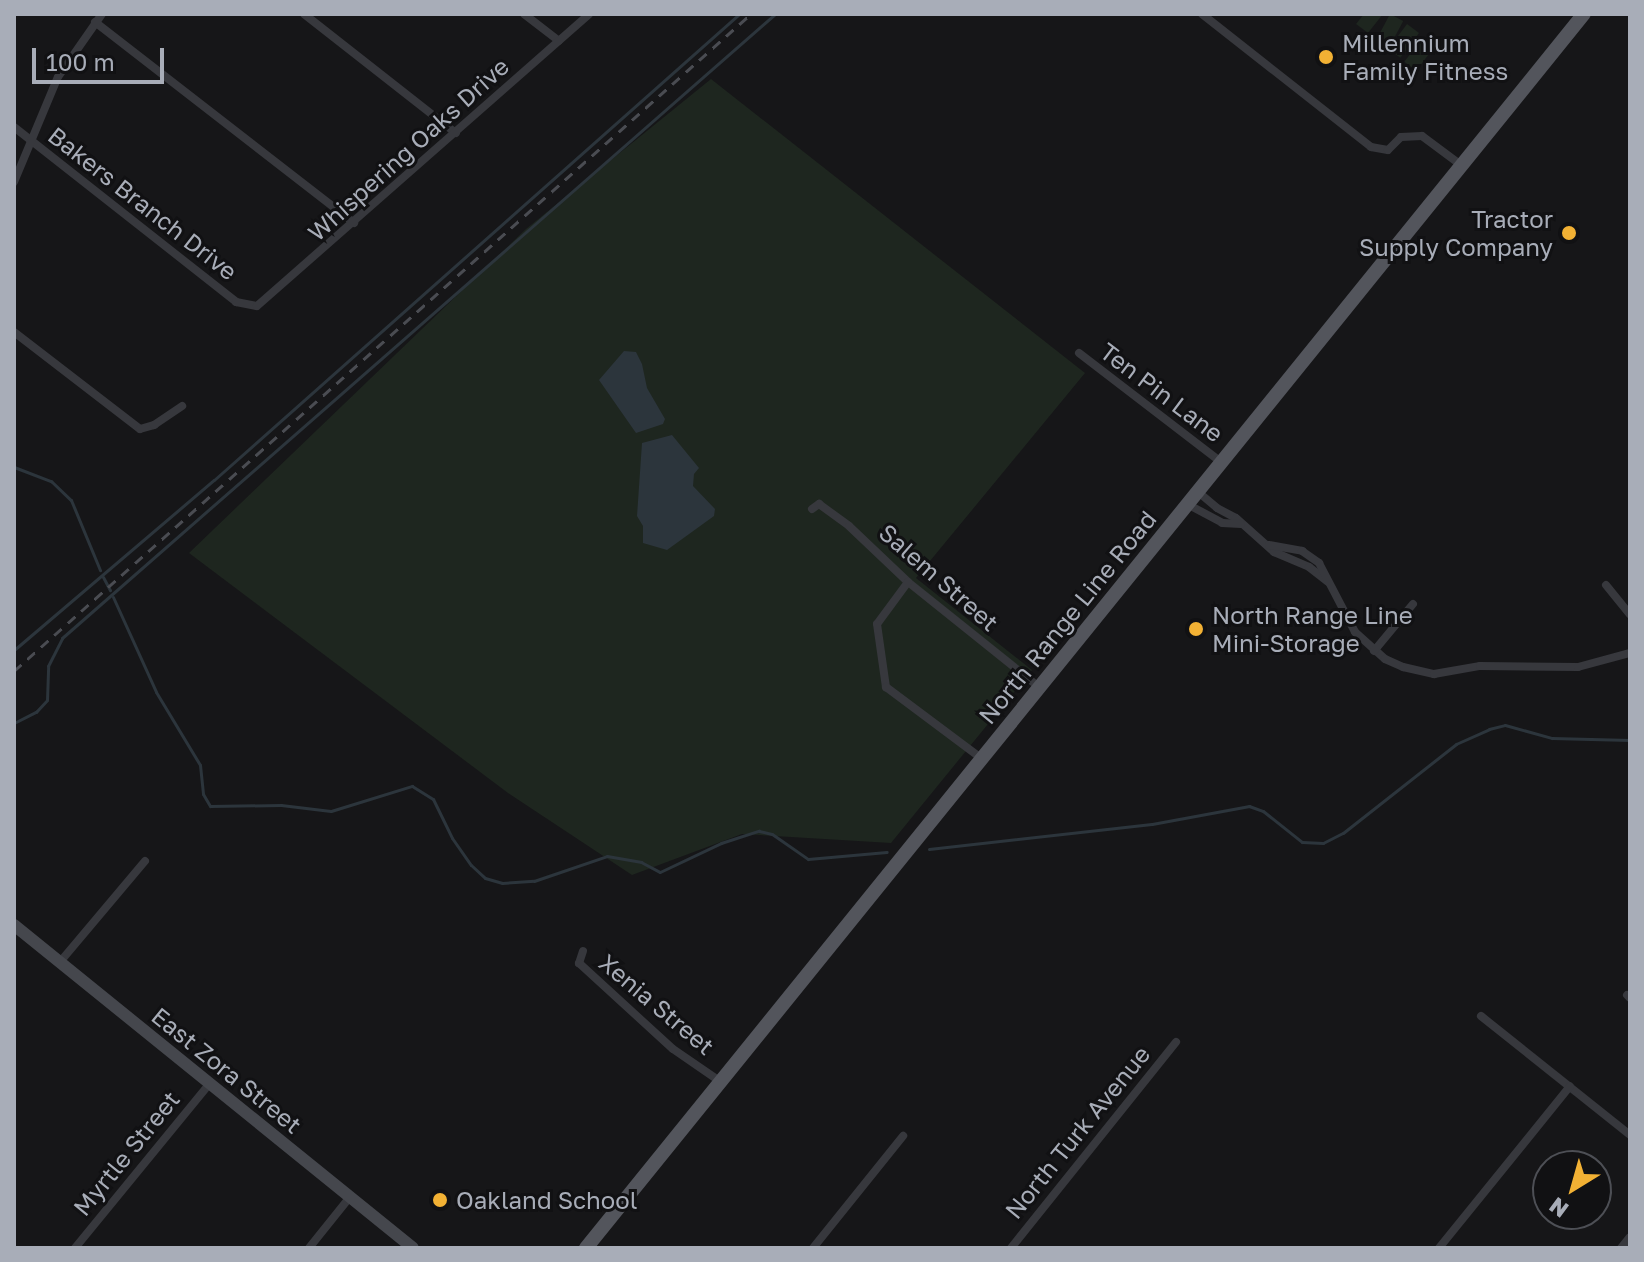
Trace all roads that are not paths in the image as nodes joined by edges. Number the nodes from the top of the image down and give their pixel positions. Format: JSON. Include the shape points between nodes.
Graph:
{"nodes":[{"id":1,"x":102,"y":14,"type":"edge"},
{"id":2,"x":304,"y":14,"type":"edge"},
{"id":3,"x":524,"y":14,"type":"edge"},
{"id":4,"x":589,"y":14,"type":"edge"},
{"id":5,"x":1202,"y":14,"type":"edge"},
{"id":6,"x":1584,"y":14,"type":"edge"},
{"id":7,"x":95,"y":22,"type":"junction"},
{"id":8,"x":559,"y":41,"type":"junction"},
{"id":9,"x":14,"y":127,"type":"edge"},
{"id":10,"x":456,"y":133,"type":"junction"},
{"id":11,"x":33,"y":142,"type":"junction"},
{"id":12,"x":1461,"y":165,"type":"junction"},
{"id":13,"x":14,"y":182,"type":"edge"},
{"id":14,"x":354,"y":223,"type":"junction"},
{"id":15,"x":249,"y":306,"type":"joint"},
{"id":16,"x":14,"y":332,"type":"edge"},
{"id":17,"x":1079,"y":353,"type":"dead end"},
{"id":18,"x":182,"y":406,"type":"dead end"},
{"id":19,"x":1221,"y":462,"type":"junction"},
{"id":20,"x":1196,"y":491,"type":"junction"},
{"id":21,"x":1186,"y":503,"type":"junction"},
{"id":22,"x":812,"y":509,"type":"dead end"},
{"id":23,"x":1241,"y":524,"type":"junction"},
{"id":24,"x":908,"y":582,"type":"junction"},
{"id":25,"x":1606,"y":585,"type":"dead end"},
{"id":26,"x":1413,"y":604,"type":"dead end"},
{"id":27,"x":1630,"y":615,"type":"edge"},
{"id":28,"x":1374,"y":651,"type":"junction"},
{"id":29,"x":1630,"y":653,"type":"edge"},
{"id":30,"x":1039,"y":687,"type":"junction"},
{"id":31,"x":981,"y":758,"type":"junction"},
{"id":32,"x":145,"y":861,"type":"dead end"},
{"id":33,"x":14,"y":925,"type":"edge"},
{"id":34,"x":583,"y":951,"type":"dead end"},
{"id":35,"x":60,"y":962,"type":"junction"},
{"id":36,"x":1481,"y":1016,"type":"dead end"},
{"id":37,"x":1176,"y":1042,"type":"dead end"},
{"id":38,"x":721,"y":1082,"type":"junction"},
{"id":39,"x":209,"y":1084,"type":"junction"},
{"id":40,"x":1570,"y":1086,"type":"junction"},
{"id":41,"x":1630,"y":1135,"type":"edge"},
{"id":42,"x":903,"y":1136,"type":"dead end"},
{"id":43,"x":350,"y":1197,"type":"junction"},
{"id":44,"x":1630,"y":1237,"type":"edge"},
{"id":45,"x":75,"y":1248,"type":"edge"},
{"id":46,"x":309,"y":1248,"type":"edge"},
{"id":47,"x":413,"y":1248,"type":"edge"},
{"id":48,"x":586,"y":1248,"type":"edge"},
{"id":49,"x":813,"y":1248,"type":"edge"},
{"id":50,"x":1011,"y":1248,"type":"edge"},
{"id":51,"x":1439,"y":1248,"type":"edge"},
{"id":52,"x":1621,"y":1248,"type":"edge"}],
"edges":[{"from":1,"to":7,"type":"street"},
{"from":2,"to":10,"type":"street"},
{"from":3,"to":8,"type":"street"},
{"from":4,"to":8,"type":"street","name":"Whispering Oaks Drive"},
{"from":5,"to":12,"type":"street","via":[[1371,147],[1388,150],[1401,137],[1422,136]]},
{"from":6,"to":12,"type":"main road","name":"North Range Line Road"},
{"from":7,"to":11,"type":"street","via":[[58,77]]},
{"from":7,"to":14,"type":"street"},
{"from":8,"to":10,"type":"street","name":"Whispering Oaks Drive"},
{"from":9,"to":11,"type":"street","name":"Bakers Branch Drive"},
{"from":10,"to":14,"type":"street","name":"Whispering Oaks Drive"},
{"from":11,"to":13,"type":"street"},
{"from":11,"to":15,"type":"street","name":"Bakers Branch Drive","via":[[236,302]]},
{"from":12,"to":19,"type":"main road","name":"North Range Line Road"},
{"from":14,"to":15,"type":"street","name":"Whispering Oaks Drive","via":[[268,299]]},
{"from":16,"to":18,"type":"street","via":[[140,429]]},
{"from":17,"to":19,"type":"street","name":"Ten Pin Lane"},
{"from":19,"to":20,"type":"main road","name":"North Range Line Road"},
{"from":20,"to":21,"type":"main road","name":"North Range Line Road"},
{"from":20,"to":23,"type":"street"},
{"from":21,"to":23,"type":"street","via":[[1222,523]]},
{"from":21,"to":30,"type":"main road","name":"North Range Line Road"},
{"from":22,"to":24,"type":"street","name":"Salem Street","via":[[819,504],[849,526]]},
{"from":23,"to":28,"type":"street","via":[[1269,545],[1293,548],[1319,563],[1355,632]]},
{"from":24,"to":30,"type":"street","name":"Salem Street"},
{"from":24,"to":31,"type":"street","via":[[877,624],[886,687]]},
{"from":25,"to":27,"type":"street"},
{"from":26,"to":28,"type":"street"},
{"from":28,"to":29,"type":"street","via":[[1403,667],[1434,674],[1480,666],[1578,667]]},
{"from":30,"to":31,"type":"main road","name":"North Range Line Road"},
{"from":31,"to":38,"type":"main road","name":"North Range Line Road"},
{"from":32,"to":35,"type":"street"},
{"from":33,"to":35,"type":"main road","name":"East Zora Street"},
{"from":34,"to":38,"type":"street","name":"Xenia Street","via":[[579,963],[673,1049]]},
{"from":35,"to":39,"type":"main road","name":"East Zora Street"},
{"from":36,"to":40,"type":"street"},
{"from":37,"to":50,"type":"street","name":"North Turk Avenue"},
{"from":38,"to":48,"type":"main road","name":"North Range Line Road"},
{"from":39,"to":43,"type":"main road","name":"East Zora Street"},
{"from":39,"to":45,"type":"street","name":"Myrtle Street"},
{"from":40,"to":41,"type":"street"},
{"from":40,"to":51,"type":"street"},
{"from":42,"to":49,"type":"street"},
{"from":43,"to":46,"type":"street"},
{"from":43,"to":47,"type":"main road","name":"East Zora Street"},
{"from":44,"to":52,"type":"street"}]}
